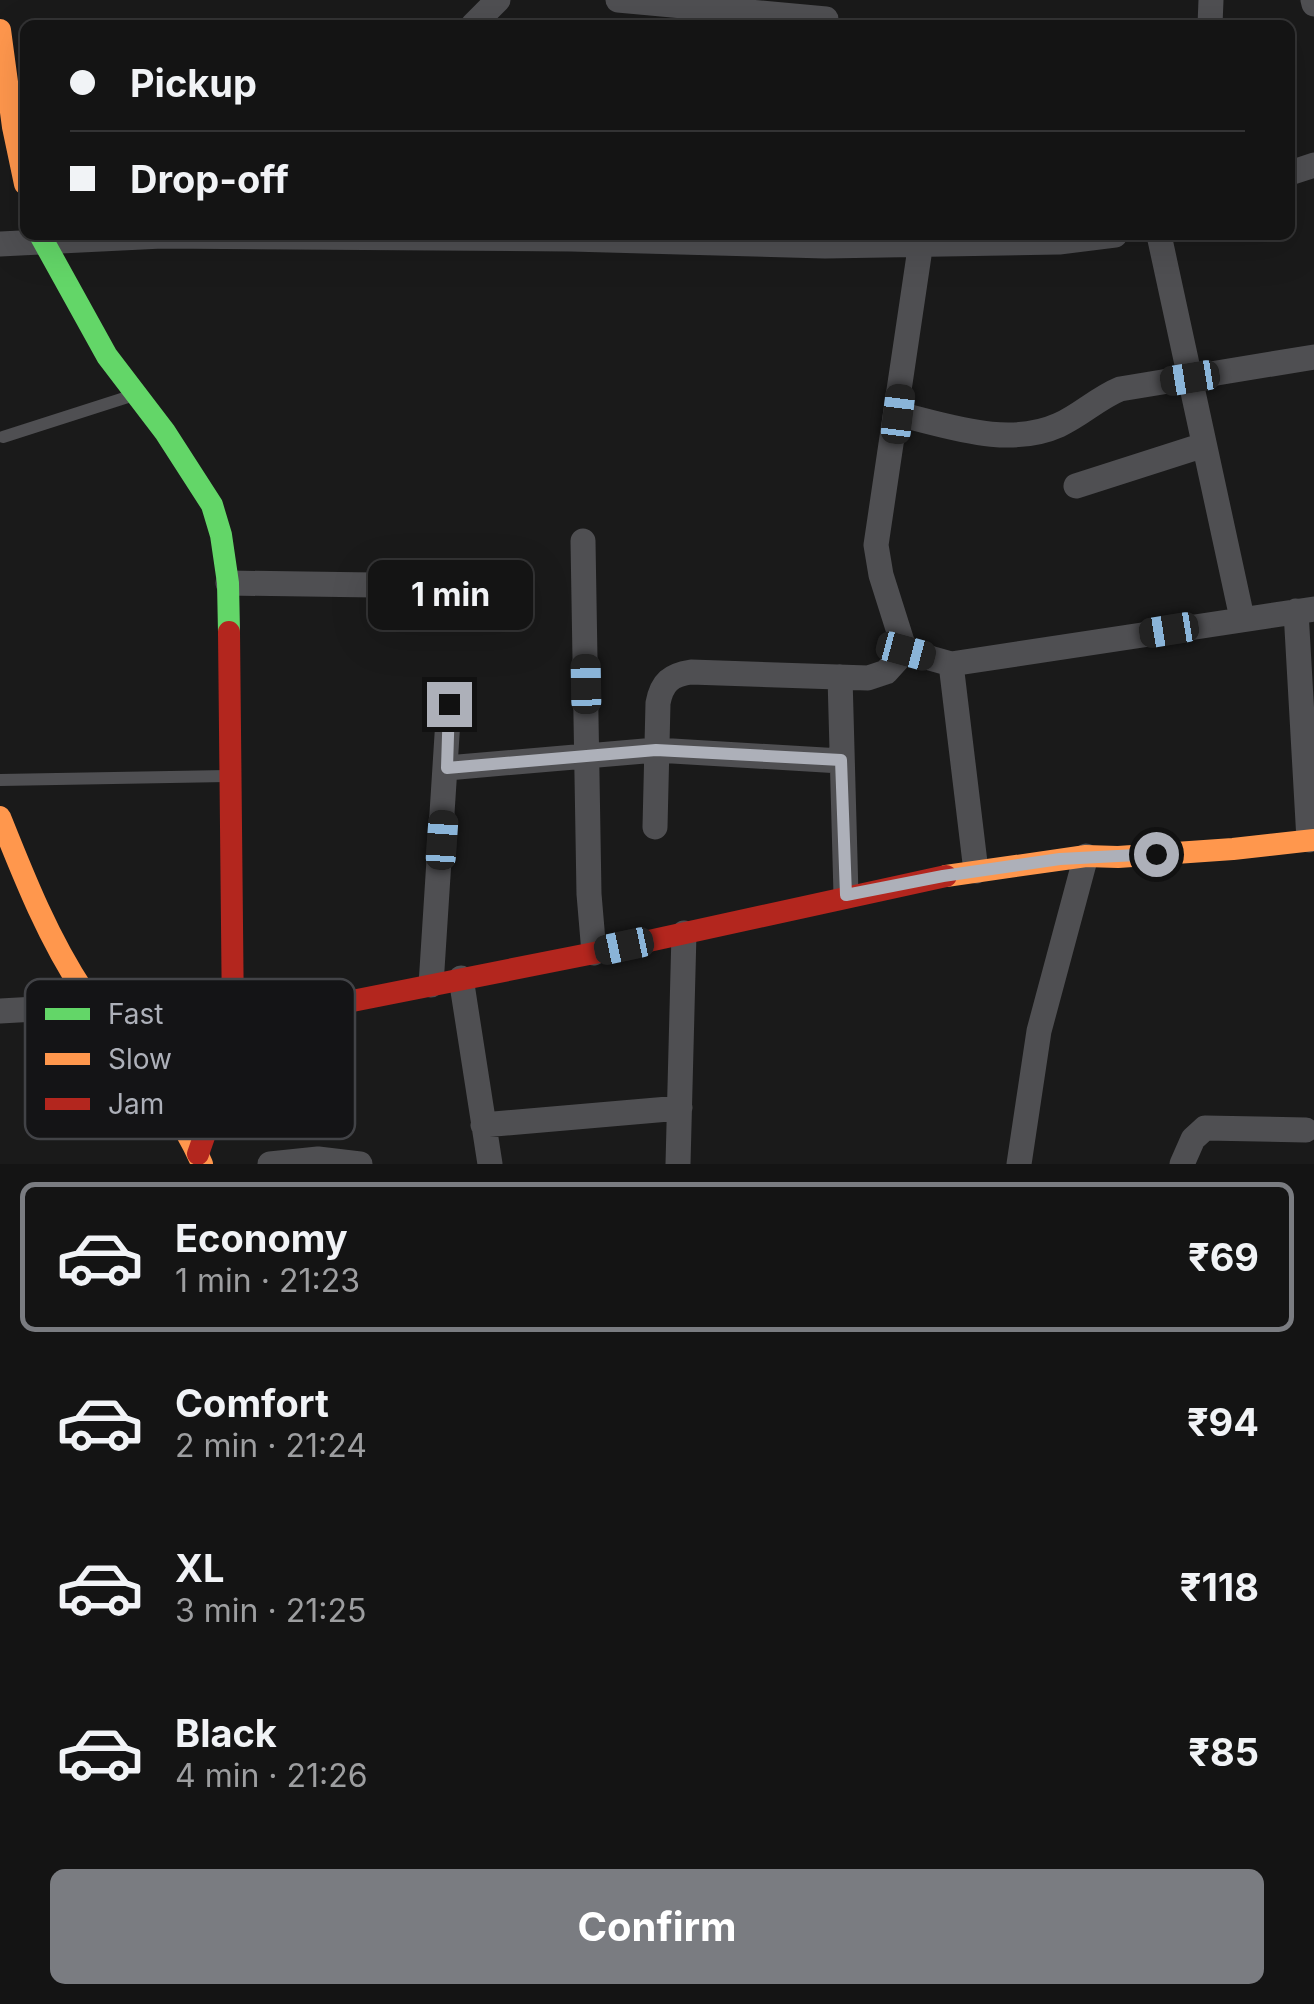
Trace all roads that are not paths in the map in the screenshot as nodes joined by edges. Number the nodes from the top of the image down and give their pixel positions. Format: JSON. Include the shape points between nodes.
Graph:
{"nodes":[{"id":1,"x":498,"y":0,"type":"edge"},
{"id":2,"x":618,"y":0,"type":"edge"},
{"id":3,"x":826,"y":15,"type":"edge"},
{"id":4,"x":478,"y":20,"type":"edge"},
{"id":5,"x":0,"y":30,"type":"edge"},
{"id":6,"x":19,"y":126,"type":"edge"},
{"id":7,"x":34,"y":240,"type":"edge"},
{"id":8,"x":43,"y":240,"type":"edge"},
{"id":9,"x":825,"y":240,"type":"edge"},
{"id":10,"x":995,"y":240,"type":"edge"},
{"id":11,"x":1160,"y":240,"type":"edge"},
{"id":12,"x":920,"y":242,"type":"junction"},
{"id":13,"x":0,"y":244,"type":"edge"},
{"id":14,"x":1314,"y":357,"type":"edge"},
{"id":15,"x":1190,"y":378,"type":"junction"},
{"id":16,"x":137,"y":395,"type":"junction"},
{"id":17,"x":898,"y":414,"type":"junction"},
{"id":18,"x":3,"y":437,"type":"dead end"},
{"id":19,"x":1204,"y":445,"type":"junction"},
{"id":20,"x":1076,"y":486,"type":"dead end"},
{"id":21,"x":583,"y":541,"type":"dead end"},
{"id":22,"x":228,"y":583,"type":"junction"},
{"id":23,"x":444,"y":586,"type":"dead end"},
{"id":24,"x":1305,"y":610,"type":"edge"},
{"id":25,"x":1242,"y":618,"type":"junction"},
{"id":26,"x":906,"y":651,"type":"junction"},
{"id":27,"x":951,"y":664,"type":"junction"},
{"id":28,"x":840,"y":677,"type":"junction"},
{"id":29,"x":449,"y":704,"type":"dead end"},
{"id":30,"x":656,"y":750,"type":"junction"},
{"id":31,"x":587,"y":755,"type":"junction"},
{"id":32,"x":841,"y":760,"type":"junction"},
{"id":33,"x":447,"y":768,"type":"junction"},
{"id":34,"x":230,"y":776,"type":"junction"},
{"id":35,"x":0,"y":780,"type":"edge"},
{"id":36,"x":0,"y":818,"type":"edge"},
{"id":37,"x":655,"y":827,"type":"dead end"},
{"id":38,"x":1312,"y":840,"type":"edge"},
{"id":39,"x":1086,"y":856,"type":"junction"},
{"id":40,"x":976,"y":871,"type":"junction"},
{"id":41,"x":846,"y":895,"type":"junction"},
{"id":42,"x":684,"y":932,"type":"junction"},
{"id":43,"x":594,"y":952,"type":"junction"},
{"id":44,"x":461,"y":978,"type":"junction"},
{"id":45,"x":76,"y":979,"type":"edge"},
{"id":46,"x":232,"y":979,"type":"edge"},
{"id":47,"x":432,"y":984,"type":"junction"},
{"id":48,"x":355,"y":999,"type":"edge"},
{"id":49,"x":25,"y":1010,"type":"edge"},
{"id":50,"x":0,"y":1012,"type":"edge"},
{"id":51,"x":680,"y":1108,"type":"junction"},
{"id":52,"x":482,"y":1125,"type":"junction"},
{"id":53,"x":1306,"y":1130,"type":"dead end"},
{"id":54,"x":270,"y":1164,"type":"edge"},
{"id":55,"x":360,"y":1164,"type":"edge"},
{"id":56,"x":490,"y":1164,"type":"edge"},
{"id":57,"x":678,"y":1164,"type":"edge"},
{"id":58,"x":1019,"y":1164,"type":"edge"},
{"id":59,"x":1182,"y":1164,"type":"edge"}],
"edges":[{"from":1,"to":4,"type":"street"},
{"from":2,"to":3,"type":"street"},
{"from":5,"to":6,"type":"street"},
{"from":7,"to":13,"type":"street"},
{"from":8,"to":16,"type":"street","via":[[107,356]]},
{"from":9,"to":12,"type":"street"},
{"from":10,"to":12,"type":"street"},
{"from":11,"to":15,"type":"street"},
{"from":12,"to":17,"type":"street"},
{"from":14,"to":15,"type":"street"},
{"from":15,"to":17,"type":"street","via":[[1120,389],[1054,428],[1012,435]]},
{"from":15,"to":19,"type":"street"},
{"from":16,"to":18,"type":"lane"},
{"from":16,"to":22,"type":"street","via":[[212,505]]},
{"from":17,"to":26,"type":"street","via":[[876,545]]},
{"from":19,"to":20,"type":"street"},
{"from":19,"to":25,"type":"street"},
{"from":21,"to":31,"type":"street"},
{"from":22,"to":23,"type":"street"},
{"from":22,"to":34,"type":"street"},
{"from":24,"to":25,"type":"street"},
{"from":24,"to":38,"type":"street"},
{"from":25,"to":27,"type":"street"},
{"from":26,"to":27,"type":"street"},
{"from":26,"to":28,"type":"street","via":[[886,672]]},
{"from":27,"to":40,"type":"street"},
{"from":28,"to":30,"type":"street","via":[[677,674],[661,688]]},
{"from":28,"to":32,"type":"street"},
{"from":29,"to":33,"type":"street"},
{"from":30,"to":31,"type":"street"},
{"from":30,"to":32,"type":"street"},
{"from":30,"to":37,"type":"street"},
{"from":31,"to":33,"type":"street"},
{"from":31,"to":43,"type":"street"},
{"from":32,"to":41,"type":"street"},
{"from":33,"to":47,"type":"street"},
{"from":34,"to":35,"type":"lane"},
{"from":34,"to":46,"type":"street"},
{"from":36,"to":45,"type":"street","via":[[48,932]]},
{"from":38,"to":39,"type":"street"},
{"from":39,"to":40,"type":"street"},
{"from":39,"to":58,"type":"street","via":[[1039,1031]]},
{"from":40,"to":41,"type":"street"},
{"from":41,"to":42,"type":"street"},
{"from":42,"to":43,"type":"street"},
{"from":42,"to":51,"type":"street"},
{"from":43,"to":44,"type":"street"},
{"from":44,"to":47,"type":"street"},
{"from":44,"to":52,"type":"street"},
{"from":47,"to":48,"type":"street"},
{"from":49,"to":50,"type":"street"},
{"from":51,"to":52,"type":"street"},
{"from":51,"to":57,"type":"street"},
{"from":52,"to":56,"type":"street"},
{"from":53,"to":59,"type":"street","via":[[1204,1128]]},
{"from":54,"to":55,"type":"street"}]}
